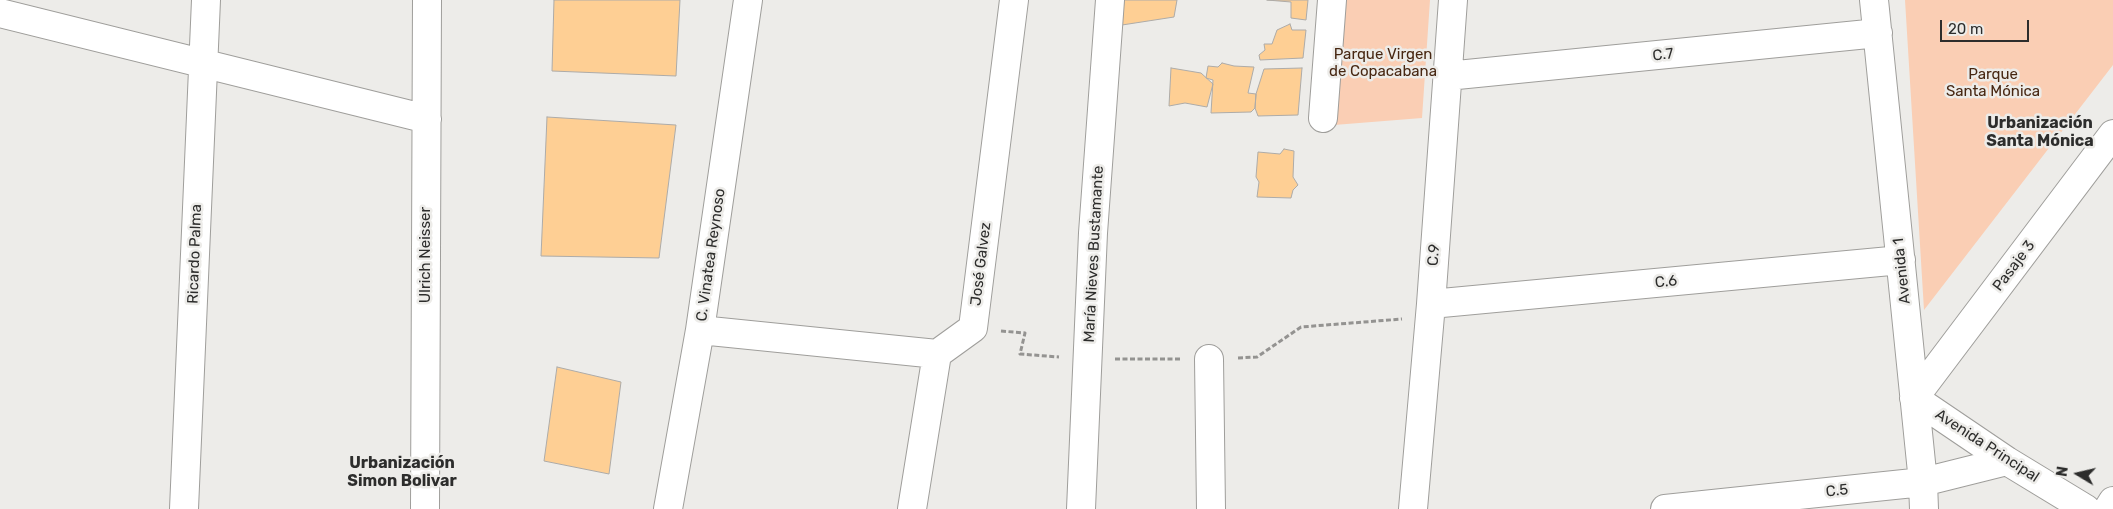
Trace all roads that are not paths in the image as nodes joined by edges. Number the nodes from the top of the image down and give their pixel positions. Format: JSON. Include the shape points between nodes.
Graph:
{"nodes":[{"id":1,"x":206,"y":0,"type":"edge"},
{"id":2,"x":427,"y":0,"type":"edge"},
{"id":3,"x":748,"y":0,"type":"edge"},
{"id":4,"x":1014,"y":0,"type":"edge"},
{"id":5,"x":1110,"y":0,"type":"edge"},
{"id":6,"x":1332,"y":0,"type":"edge"},
{"id":7,"x":1453,"y":0,"type":"edge"},
{"id":8,"x":1874,"y":0,"type":"edge"},
{"id":9,"x":0,"y":13,"type":"edge"},
{"id":10,"x":1878,"y":34,"type":"junction"},
{"id":11,"x":203,"y":63,"type":"junction"},
{"id":12,"x":1447,"y":76,"type":"junction"},
{"id":13,"x":1323,"y":118,"type":"dead end"},
{"id":14,"x":427,"y":119,"type":"junction"},
{"id":15,"x":2113,"y":134,"type":"edge"},
{"id":16,"x":1901,"y":260,"type":"junction"},
{"id":17,"x":1430,"y":311,"type":"junction"},
{"id":18,"x":700,"y":330,"type":"junction"},
{"id":19,"x":937,"y":354,"type":"junction"},
{"id":20,"x":1210,"y":359,"type":"road end"},
{"id":21,"x":1914,"y":398,"type":"junction"},
{"id":22,"x":2007,"y":461,"type":"junction"},
{"id":23,"x":1923,"y":482,"type":"junction"},
{"id":24,"x":2113,"y":501,"type":"edge"},
{"id":25,"x":184,"y":509,"type":"edge"},
{"id":26,"x":425,"y":509,"type":"edge"},
{"id":27,"x":668,"y":509,"type":"edge"},
{"id":28,"x":912,"y":509,"type":"edge"},
{"id":29,"x":1081,"y":509,"type":"edge"},
{"id":30,"x":1211,"y":509,"type":"edge"},
{"id":31,"x":1413,"y":509,"type":"edge"},
{"id":32,"x":1665,"y":509,"type":"edge"},
{"id":33,"x":1924,"y":509,"type":"edge"},
{"id":34,"x":2086,"y":509,"type":"edge"},
{"id":35,"x":2108,"y":509,"type":"edge"}],
"edges":[{"from":1,"to":11,"type":"street","name":"Ricardo Palma"},
{"from":2,"to":14,"type":"street","name":"Ulrich Neisser"},
{"from":3,"to":18,"type":"street","name":"C. Vinatea Reynoso"},
{"from":4,"to":19,"type":"street","name":"José Galvez","via":[[973,328]]},
{"from":5,"to":29,"type":"street","name":"María Nieves Bustamante","via":[[1093,233]]},
{"from":6,"to":13,"type":"street"},
{"from":7,"to":12,"type":"street","name":"C.9"},
{"from":8,"to":10,"type":"street","name":"Avenida 1"},
{"from":9,"to":11,"type":"street"},
{"from":10,"to":12,"type":"street","name":"C.7"},
{"from":10,"to":16,"type":"street","name":"Avenida 1"},
{"from":11,"to":14,"type":"street"},
{"from":11,"to":25,"type":"street","name":"Ricardo Palma"},
{"from":12,"to":17,"type":"street","name":"C.9"},
{"from":14,"to":26,"type":"street","name":"Ulrich Neisser"},
{"from":15,"to":21,"type":"street","name":"Pasaje 3"},
{"from":16,"to":17,"type":"street","name":"C.6"},
{"from":16,"to":21,"type":"street","name":"Avenida 1"},
{"from":17,"to":31,"type":"street","name":"C.9"},
{"from":18,"to":19,"type":"street"},
{"from":18,"to":27,"type":"street","name":"C. Vinatea Reynoso"},
{"from":19,"to":28,"type":"street"},
{"from":20,"to":30,"type":"street"},
{"from":21,"to":22,"type":"street","name":"Avenida Principal"},
{"from":21,"to":23,"type":"street","name":"Avenida 1"},
{"from":22,"to":23,"type":"street","name":"C.5"},
{"from":22,"to":34,"type":"street","name":"Avenida Principal"},
{"from":23,"to":32,"type":"street","name":"C.5"},
{"from":23,"to":33,"type":"street","name":"Avenida 1"},
{"from":24,"to":35,"type":"street"}]}
